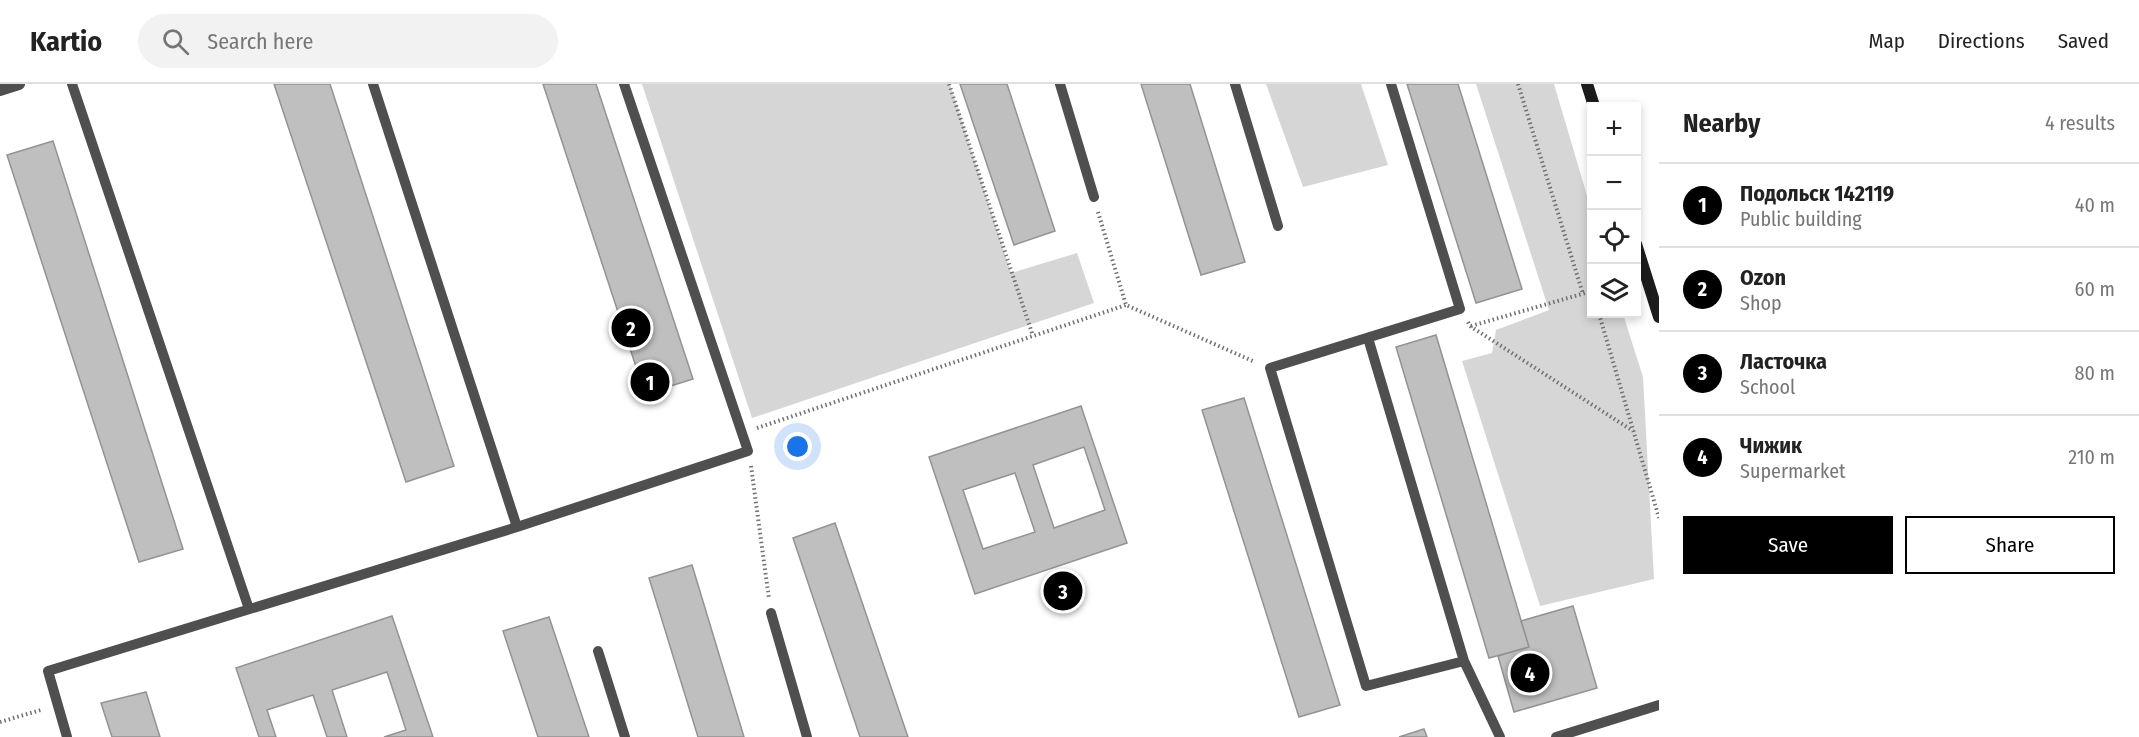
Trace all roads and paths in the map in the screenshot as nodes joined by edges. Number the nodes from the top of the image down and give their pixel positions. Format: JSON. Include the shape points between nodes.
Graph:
{"nodes":[{"id":1,"x":19,"y":84,"type":"edge"},
{"id":2,"x":72,"y":84,"type":"edge"},
{"id":3,"x":373,"y":84,"type":"edge"},
{"id":4,"x":624,"y":84,"type":"edge"},
{"id":5,"x":949,"y":84,"type":"edge"},
{"id":6,"x":1060,"y":84,"type":"edge"},
{"id":7,"x":1235,"y":84,"type":"edge"},
{"id":8,"x":1391,"y":84,"type":"edge"},
{"id":9,"x":1518,"y":84,"type":"edge"},
{"id":10,"x":1587,"y":84,"type":"edge"},
{"id":11,"x":0,"y":90,"type":"edge"},
{"id":12,"x":1593,"y":102,"type":"edge"},
{"id":13,"x":1094,"y":197,"type":"joint"},
{"id":14,"x":1278,"y":226,"type":"dead end"},
{"id":15,"x":1641,"y":260,"type":"edge"},
{"id":16,"x":1587,"y":293,"type":"edge"},
{"id":17,"x":1583,"y":294,"type":"junction"},
{"id":18,"x":1126,"y":305,"type":"junction"},
{"id":19,"x":1601,"y":318,"type":"edge"},
{"id":20,"x":1659,"y":318,"type":"edge"},
{"id":21,"x":1033,"y":336,"type":"junction"},
{"id":22,"x":1368,"y":338,"type":"junction"},
{"id":23,"x":1270,"y":369,"type":"junction"},
{"id":24,"x":1634,"y":431,"type":"junction"},
{"id":25,"x":742,"y":433,"type":"junction"},
{"id":26,"x":748,"y":451,"type":"junction"},
{"id":27,"x":1659,"y":518,"type":"edge"},
{"id":28,"x":517,"y":527,"type":"junction"},
{"id":29,"x":249,"y":609,"type":"junction"},
{"id":30,"x":771,"y":613,"type":"joint"},
{"id":31,"x":598,"y":651,"type":"dead end"},
{"id":32,"x":1464,"y":660,"type":"junction"},
{"id":33,"x":56,"y":705,"type":"junction"},
{"id":34,"x":1659,"y":705,"type":"edge"},
{"id":35,"x":0,"y":722,"type":"edge"},
{"id":36,"x":67,"y":737,"type":"edge"},
{"id":37,"x":625,"y":737,"type":"edge"},
{"id":38,"x":807,"y":737,"type":"edge"},
{"id":39,"x":1500,"y":737,"type":"edge"},
{"id":40,"x":1556,"y":737,"type":"edge"}],
"edges":[{"from":1,"to":11,"type":"street"},
{"from":2,"to":29,"type":"lane"},
{"from":3,"to":28,"type":"lane"},
{"from":4,"to":25,"type":"lane"},
{"from":5,"to":21,"type":"path"},
{"from":6,"to":13,"type":"lane"},
{"from":7,"to":14,"type":"lane"},
{"from":8,"to":22,"type":"lane","via":[[1460,309]]},
{"from":9,"to":17,"type":"path"},
{"from":10,"to":12,"type":"street"},
{"from":13,"to":18,"type":"path"},
{"from":15,"to":20,"type":"street"},
{"from":16,"to":17,"type":"path"},
{"from":17,"to":24,"type":"path","via":[[1470,326]]},
{"from":18,"to":21,"type":"path"},
{"from":18,"to":23,"type":"path"},
{"from":19,"to":24,"type":"path"},
{"from":21,"to":25,"type":"path"},
{"from":22,"to":23,"type":"lane"},
{"from":22,"to":32,"type":"lane"},
{"from":23,"to":32,"type":"lane","via":[[1366,687]]},
{"from":24,"to":27,"type":"path"},
{"from":25,"to":26,"type":"lane"},
{"from":26,"to":28,"type":"lane"},
{"from":26,"to":30,"type":"path"},
{"from":28,"to":29,"type":"lane"},
{"from":29,"to":33,"type":"lane","via":[[48,671]]},
{"from":30,"to":38,"type":"lane"},
{"from":31,"to":37,"type":"lane"},
{"from":32,"to":39,"type":"lane"},
{"from":33,"to":35,"type":"path"},
{"from":33,"to":36,"type":"lane"},
{"from":34,"to":40,"type":"lane"}]}
